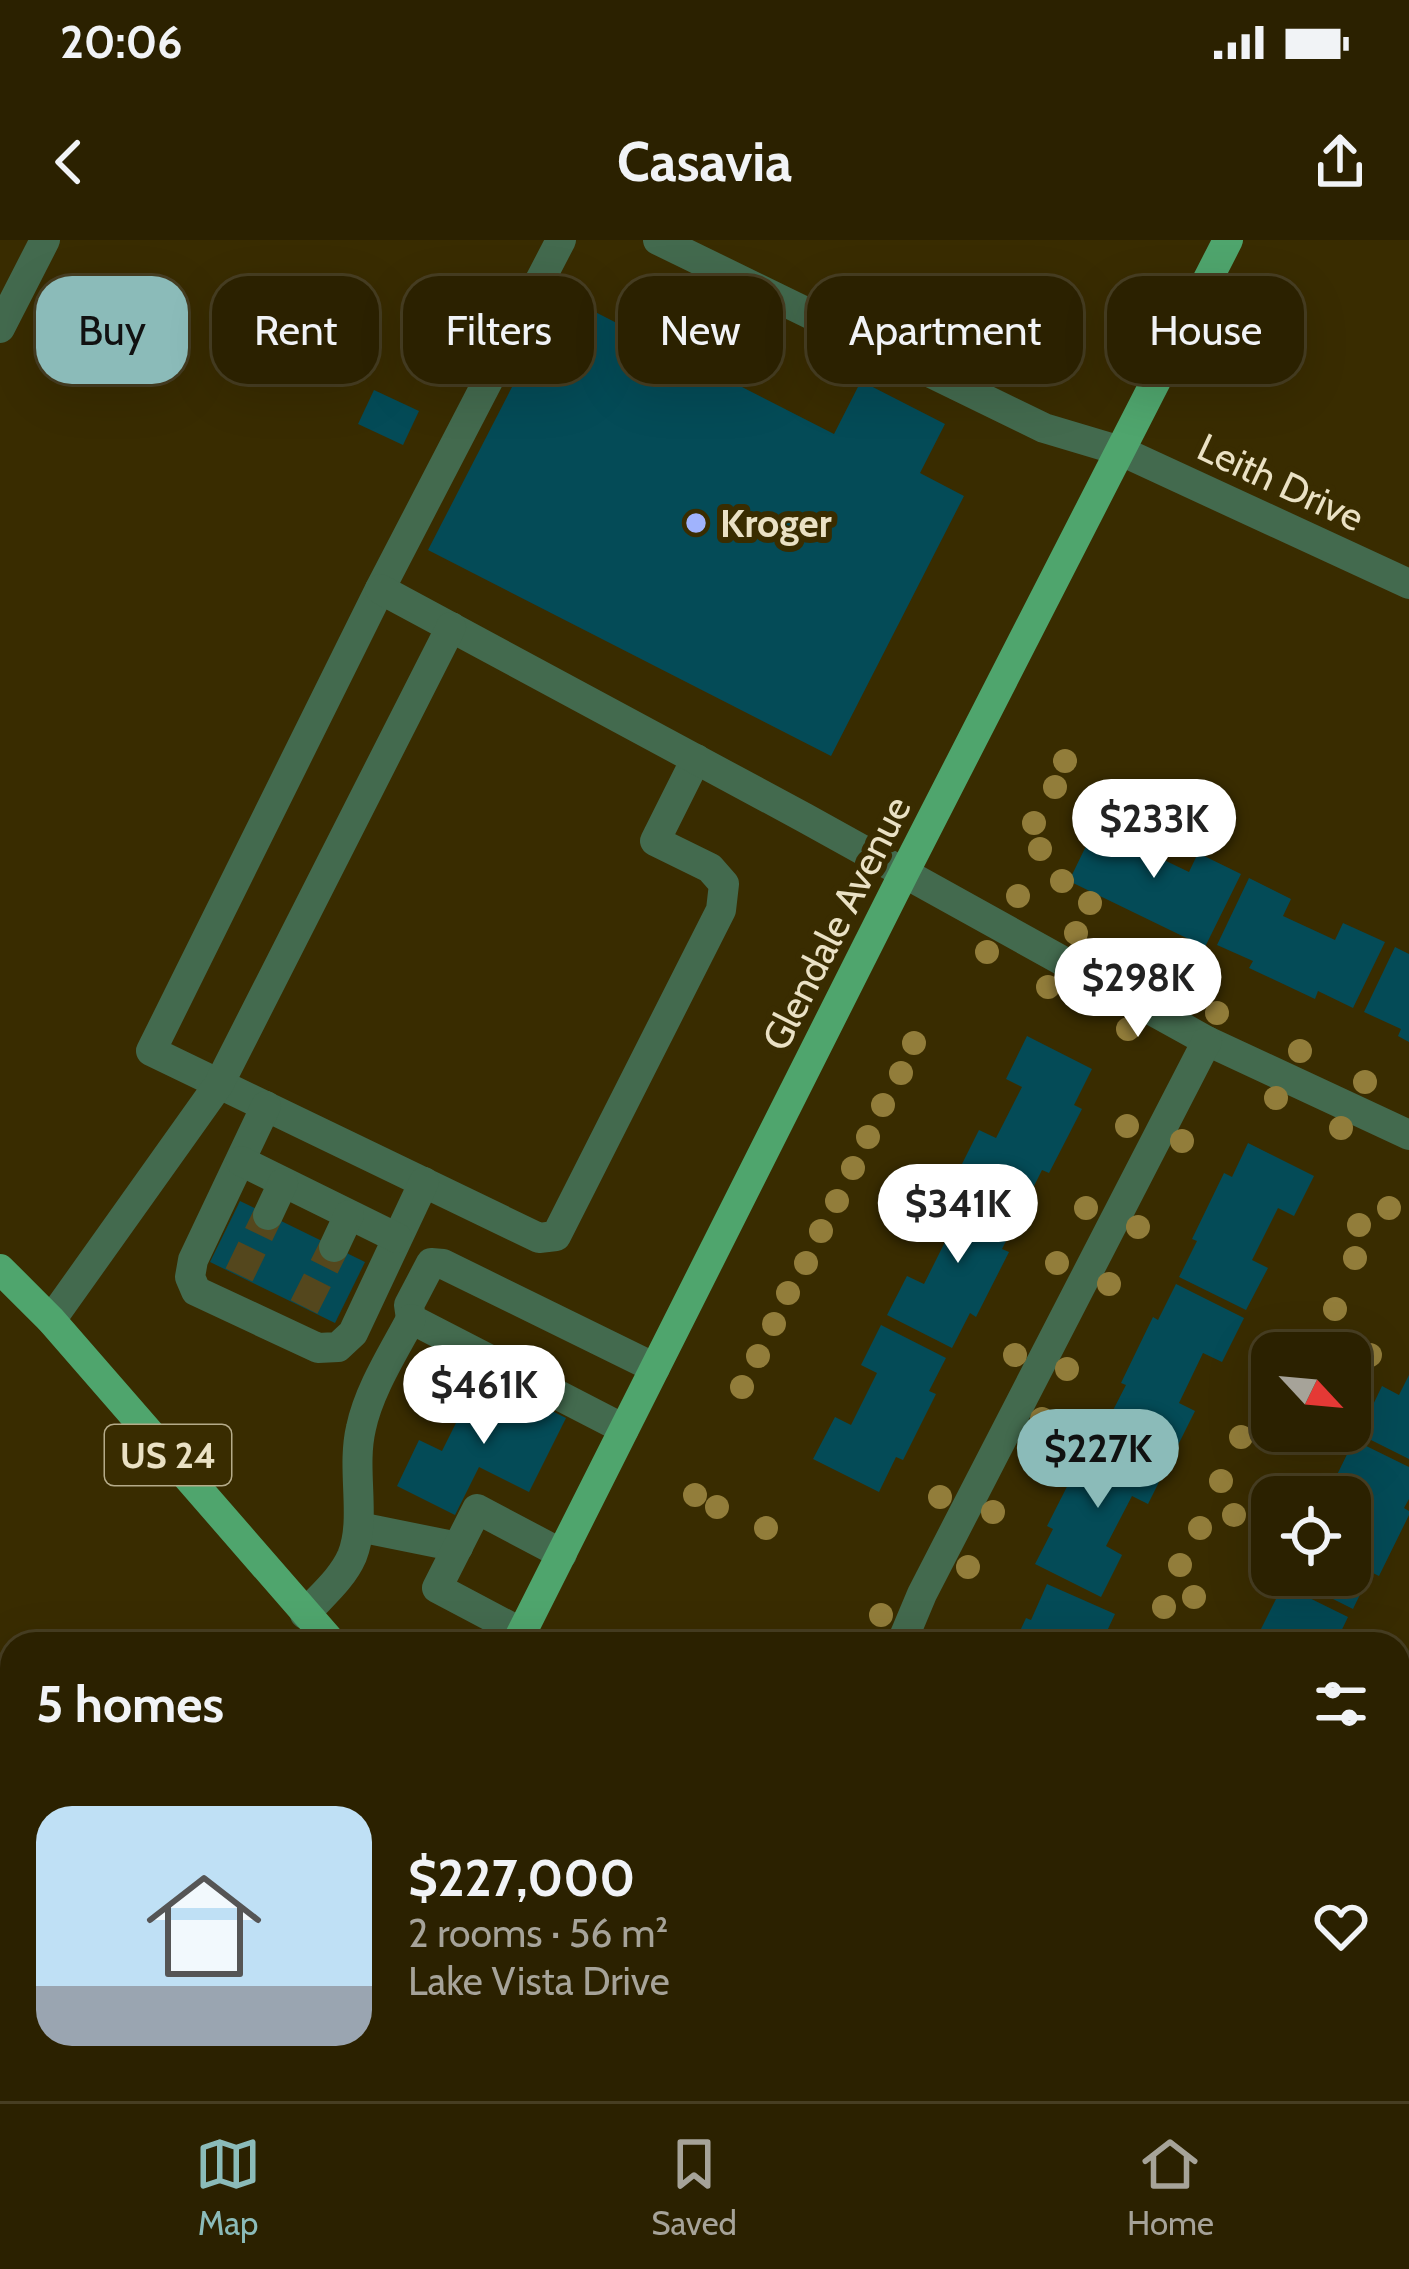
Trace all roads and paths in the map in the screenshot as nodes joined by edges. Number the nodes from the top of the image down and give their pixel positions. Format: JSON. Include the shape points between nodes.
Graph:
{"nodes":[{"id":1,"x":45,"y":240,"type":"edge"},
{"id":2,"x":561,"y":240,"type":"edge"},
{"id":3,"x":658,"y":240,"type":"edge"},
{"id":4,"x":1228,"y":240,"type":"edge"},
{"id":5,"x":0,"y":328,"type":"edge"},
{"id":6,"x":1120,"y":451,"type":"junction"},
{"id":7,"x":1409,"y":584,"type":"edge"},
{"id":8,"x":380,"y":589,"type":"junction"},
{"id":9,"x":451,"y":627,"type":"junction"},
{"id":10,"x":696,"y":759,"type":"junction"},
{"id":11,"x":904,"y":873,"type":"junction"},
{"id":12,"x":1207,"y":1041,"type":"junction"},
{"id":13,"x":219,"y":1084,"type":"junction"},
{"id":14,"x":266,"y":1106,"type":"junction"},
{"id":15,"x":1409,"y":1135,"type":"edge"},
{"id":16,"x":241,"y":1161,"type":"junction"},
{"id":17,"x":424,"y":1182,"type":"junction"},
{"id":18,"x":283,"y":1184,"type":"junction"},
{"id":19,"x":268,"y":1215,"type":"tunnel mouth"},
{"id":20,"x":349,"y":1215,"type":"junction"},
{"id":21,"x":397,"y":1238,"type":"junction"},
{"id":22,"x":334,"y":1247,"type":"tunnel mouth"},
{"id":23,"x":0,"y":1269,"type":"edge"},
{"id":24,"x":238,"y":1275,"type":"tunnel mouth"},
{"id":25,"x":225,"y":1304,"type":"junction"},
{"id":26,"x":411,"y":1319,"type":"junction"},
{"id":27,"x":51,"y":1320,"type":"junction"},
{"id":28,"x":655,"y":1368,"type":"junction"},
{"id":29,"x":624,"y":1429,"type":"junction"},
{"id":30,"x":359,"y":1527,"type":"junction"},
{"id":31,"x":458,"y":1547,"type":"junction"},
{"id":32,"x":562,"y":1554,"type":"junction"},
{"id":33,"x":305,"y":1613,"type":"junction"},
{"id":34,"x":322,"y":1632,"type":"edge"},
{"id":35,"x":508,"y":1632,"type":"edge"},
{"id":36,"x":523,"y":1632,"type":"edge"},
{"id":37,"x":906,"y":1632,"type":"edge"}],
"edges":[{"from":1,"to":5,"type":"street"},
{"from":2,"to":8,"type":"street"},
{"from":3,"to":6,"type":"street","name":"Leith Drive","via":[[1044,428]]},
{"from":4,"to":6,"type":"main road","name":"Glendale Avenue"},
{"from":6,"to":7,"type":"street","name":"Leith Drive"},
{"from":6,"to":11,"type":"main road","name":"Glendale Avenue"},
{"from":8,"to":9,"type":"street"},
{"from":8,"to":13,"type":"street","via":[[151,1051]]},
{"from":9,"to":10,"type":"street"},
{"from":9,"to":13,"type":"street"},
{"from":10,"to":11,"type":"street"},
{"from":10,"to":17,"type":"street","via":[[655,841],[710,868],[724,884],[722,910],[556,1236],[539,1238]]},
{"from":11,"to":12,"type":"street"},
{"from":11,"to":28,"type":"main road","name":"Glendale Avenue"},
{"from":12,"to":15,"type":"street"},
{"from":12,"to":37,"type":"street"},
{"from":13,"to":14,"type":"street"},
{"from":13,"to":27,"type":"street"},
{"from":14,"to":16,"type":"street"},
{"from":14,"to":17,"type":"street"},
{"from":16,"to":18,"type":"street"},
{"from":16,"to":25,"type":"street","via":[[190,1277],[196,1292]]},
{"from":17,"to":21,"type":"street"},
{"from":18,"to":19,"type":"street"},
{"from":18,"to":20,"type":"street"},
{"from":20,"to":21,"type":"street"},
{"from":20,"to":22,"type":"street"},
{"from":21,"to":25,"type":"street","via":[[353,1333],[338,1347],[318,1348],[298,1321]]},
{"from":23,"to":27,"type":"main road","number":"US 24"},
{"from":24,"to":25,"type":"street"},
{"from":26,"to":28,"type":"street","via":[[431,1263],[443,1264]]},
{"from":26,"to":29,"type":"street"},
{"from":26,"to":30,"type":"street","via":[[361,1425]]},
{"from":27,"to":33,"type":"main road","number":"US 24"},
{"from":28,"to":29,"type":"main road","name":"Glendale Avenue"},
{"from":29,"to":32,"type":"main road","name":"Glendale Avenue"},
{"from":30,"to":31,"type":"street"},
{"from":30,"to":33,"type":"street","via":[[345,1568]]},
{"from":31,"to":32,"type":"street","via":[[477,1509]]},
{"from":31,"to":35,"type":"street","via":[[437,1588]]},
{"from":32,"to":36,"type":"main road","name":"Glendale Avenue"},
{"from":33,"to":34,"type":"main road","number":"US 24"}]}
